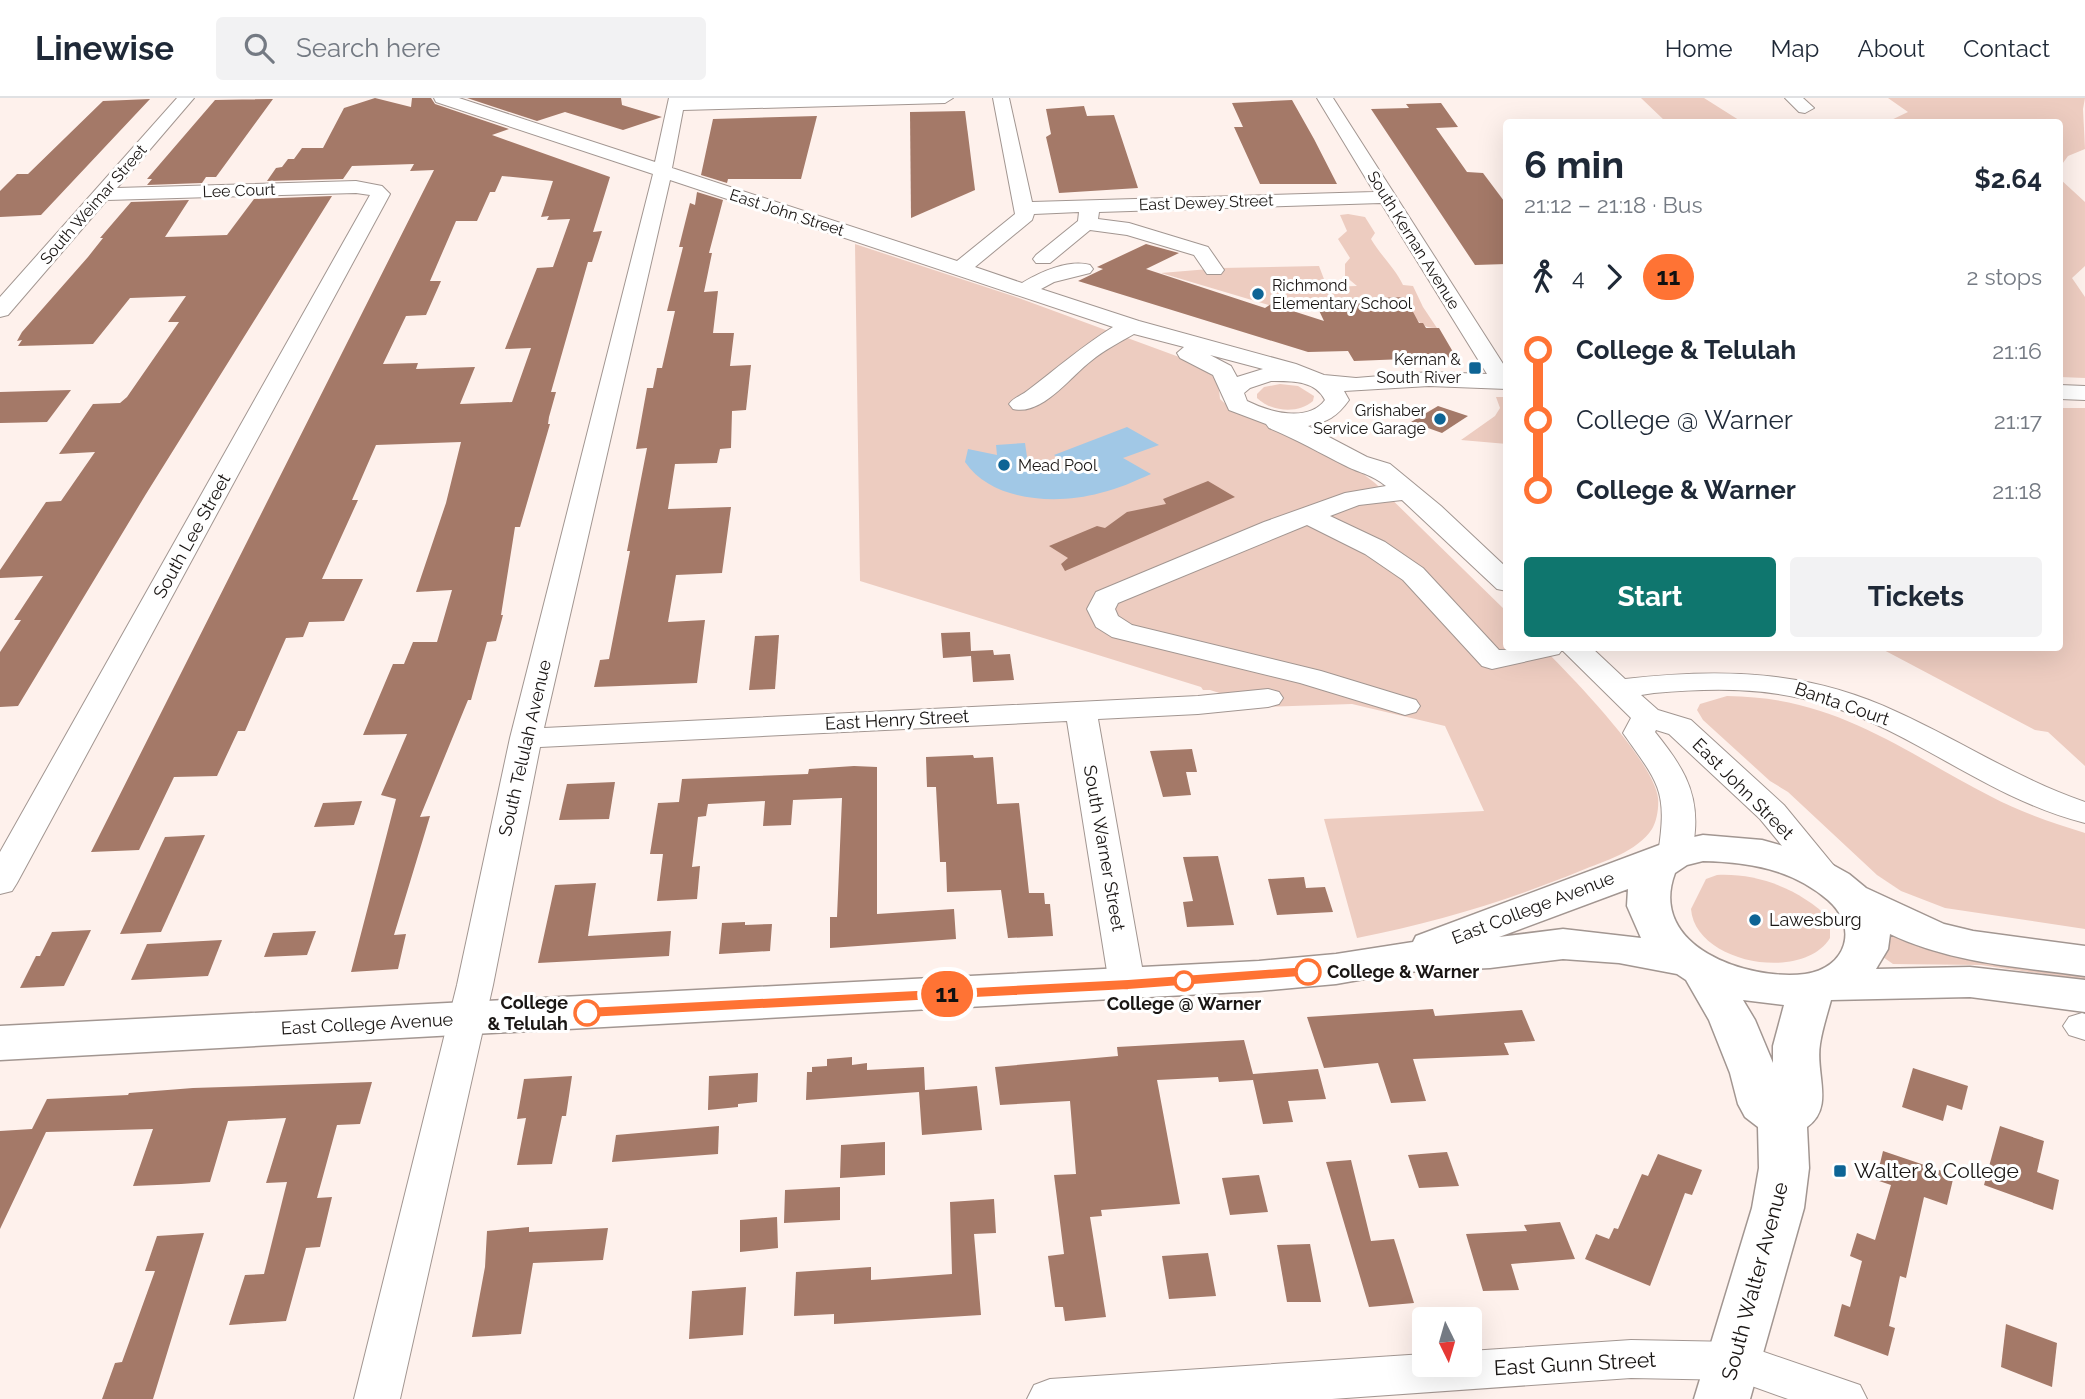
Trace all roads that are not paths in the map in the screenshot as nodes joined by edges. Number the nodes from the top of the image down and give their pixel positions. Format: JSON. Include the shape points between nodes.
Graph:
{"nodes":[{"id":1,"x":186,"y":98,"type":"edge"},
{"id":2,"x":442,"y":98,"type":"edge"},
{"id":3,"x":945,"y":98,"type":"edge"},
{"id":4,"x":1001,"y":98,"type":"edge"},
{"id":5,"x":1325,"y":98,"type":"edge"},
{"id":6,"x":676,"y":101,"type":"edge"},
{"id":7,"x":660,"y":170,"type":"junction"},
{"id":8,"x":375,"y":190,"type":"joint"},
{"id":9,"x":102,"y":194,"type":"junction"},
{"id":10,"x":1387,"y":197,"type":"junction"},
{"id":11,"x":1025,"y":208,"type":"junction"},
{"id":12,"x":1087,"y":215,"type":"junction"},
{"id":13,"x":1043,"y":259,"type":"dead end"},
{"id":14,"x":960,"y":269,"type":"junction"},
{"id":15,"x":1083,"y":269,"type":"dead end"},
{"id":16,"x":1214,"y":270,"type":"dead end"},
{"id":17,"x":1025,"y":290,"type":"junction"},
{"id":18,"x":0,"y":310,"type":"edge"},
{"id":19,"x":1131,"y":326,"type":"junction"},
{"id":20,"x":1313,"y":379,"type":"junction"},
{"id":21,"x":1503,"y":379,"type":"edge"},
{"id":22,"x":1471,"y":382,"type":"junction"},
{"id":23,"x":1503,"y":382,"type":"edge"},
{"id":24,"x":1232,"y":391,"type":"junction"},
{"id":25,"x":2063,"y":393,"type":"edge"},
{"id":26,"x":2085,"y":393,"type":"edge"},
{"id":27,"x":1021,"y":404,"type":"dead end"},
{"id":28,"x":1333,"y":408,"type":"junction"},
{"id":29,"x":1260,"y":416,"type":"junction"},
{"id":30,"x":1381,"y":469,"type":"junction"},
{"id":31,"x":1408,"y":491,"type":"junction"},
{"id":32,"x":1308,"y":515,"type":"junction"},
{"id":33,"x":1503,"y":579,"type":"edge"},
{"id":34,"x":1535,"y":651,"type":"edge"},
{"id":35,"x":1579,"y":651,"type":"edge"},
{"id":36,"x":1621,"y":688,"type":"junction"},
{"id":37,"x":1268,"y":698,"type":"dead end"},
{"id":38,"x":1405,"y":706,"type":"dead end"},
{"id":39,"x":1081,"y":711,"type":"junction"},
{"id":40,"x":1647,"y":717,"type":"junction"},
{"id":41,"x":526,"y":738,"type":"junction"},
{"id":42,"x":2085,"y":814,"type":"edge"},
{"id":43,"x":1669,"y":857,"type":"junction"},
{"id":44,"x":0,"y":883,"type":"edge"},
{"id":45,"x":1839,"y":888,"type":"junction"},
{"id":46,"x":1404,"y":957,"type":"junction"},
{"id":47,"x":2085,"y":961,"type":"edge"},
{"id":48,"x":1698,"y":967,"type":"junction"},
{"id":49,"x":1128,"y":984,"type":"junction"},
{"id":50,"x":1821,"y":987,"type":"junction"},
{"id":51,"x":2084,"y":1016,"type":"edge"},
{"id":52,"x":467,"y":1019,"type":"junction"},
{"id":53,"x":0,"y":1043,"type":"edge"},
{"id":54,"x":1782,"y":1120,"type":"junction"},
{"id":55,"x":1729,"y":1380,"type":"edge"},
{"id":56,"x":377,"y":1399,"type":"edge"},
{"id":57,"x":1049,"y":1399,"type":"edge"},
{"id":58,"x":1844,"y":1399,"type":"edge"}],
"edges":[{"from":1,"to":9,"type":"street","name":"South Weimar Street"},
{"from":2,"to":7,"type":"street","name":"East John Street"},
{"from":3,"to":6,"type":"street"},
{"from":4,"to":11,"type":"street"},
{"from":5,"to":10,"type":"street","name":"South Kernan Avenue"},
{"from":6,"to":7,"type":"street","name":"South Telulah Avenue"},
{"from":7,"to":14,"type":"street","name":"East John Street"},
{"from":7,"to":41,"type":"street","name":"South Telulah Avenue","via":[[652,223]]},
{"from":8,"to":9,"type":"street","name":"Lee Court"},
{"from":8,"to":44,"type":"street","name":"South Lee Street","via":[[379,199]]},
{"from":9,"to":18,"type":"street","name":"South Weimar Street"},
{"from":10,"to":12,"type":"street","name":"East Dewey Street"},
{"from":10,"to":21,"type":"street","name":"South Kernan Avenue"},
{"from":11,"to":12,"type":"street","name":"East Dewey Street"},
{"from":11,"to":14,"type":"street","via":[[1023,220]]},
{"from":12,"to":13,"type":"street"},
{"from":12,"to":16,"type":"street","via":[[1201,251]]},
{"from":14,"to":17,"type":"street","name":"East John Street"},
{"from":15,"to":17,"type":"street","via":[[1047,277]]},
{"from":17,"to":19,"type":"street","name":"East John Street"},
{"from":19,"to":20,"type":"street","name":"East John Street"},
{"from":19,"to":24,"type":"street","name":"East John Street","via":[[1214,365]]},
{"from":19,"to":27,"type":"street","via":[[1085,354]]},
{"from":20,"to":22,"type":"street","via":[[1356,385],[1429,379]]},
{"from":20,"to":24,"type":"street","via":[[1259,376]]},
{"from":20,"to":28,"type":"street","via":[[1335,393]]},
{"from":22,"to":23,"type":"street"},
{"from":22,"to":28,"type":"street","via":[[1382,393]]},
{"from":24,"to":29,"type":"street","name":"East John Street","via":[[1237,405]]},
{"from":25,"to":26,"type":"street"},
{"from":28,"to":29,"type":"street","via":[[1293,420]]},
{"from":28,"to":30,"type":"street","via":[[1344,433],[1378,457]]},
{"from":29,"to":30,"type":"street"},
{"from":30,"to":31,"type":"street"},
{"from":31,"to":32,"type":"street","via":[[1354,498]]},
{"from":31,"to":33,"type":"street"},
{"from":32,"to":34,"type":"street","via":[[1375,548],[1413,574],[1492,660]]},
{"from":32,"to":38,"type":"street","via":[[1106,598],[1101,609],[1106,621],[1122,631],[1310,677]]},
{"from":35,"to":36,"type":"street"},
{"from":36,"to":40,"type":"street"},
{"from":36,"to":42,"type":"street","name":"Banta Court","via":[[1732,679],[1821,694],[1886,718],[1992,775]]},
{"from":37,"to":39,"type":"street","name":"East Henry Street"},
{"from":39,"to":41,"type":"street","name":"East Henry Street"},
{"from":39,"to":49,"type":"street","name":"South Warner Street"},
{"from":40,"to":43,"type":"street","via":[[1639,733],[1667,769],[1681,806]]},
{"from":40,"to":45,"type":"street","name":"East John Street","via":[[1680,727],[1772,812]]},
{"from":41,"to":52,"type":"street","name":"South Telulah Avenue"},
{"from":43,"to":45,"type":"main road","via":[[1703,848],[1745,849],[1800,864]]},
{"from":43,"to":46,"type":"main road","name":"East College Avenue"},
{"from":43,"to":48,"type":"main road","via":[[1656,869],[1647,905],[1661,935]]},
{"from":45,"to":47,"type":"main road","via":[[1931,936]]},
{"from":45,"to":50,"type":"main road","via":[[1865,921],[1868,942],[1853,968]]},
{"from":46,"to":48,"type":"main road","name":"East College Avenue","via":[[1563,944],[1592,945]]},
{"from":46,"to":49,"type":"main road","name":"East College Avenue","via":[[1310,972]]},
{"from":48,"to":50,"type":"main road","via":[[1764,988]]},
{"from":48,"to":54,"type":"main road","via":[[1732,1020],[1762,1104]]},
{"from":49,"to":52,"type":"main road","name":"East College Avenue"},
{"from":50,"to":51,"type":"main road","via":[[1970,982]]},
{"from":50,"to":54,"type":"main road","via":[[1796,1046],[1799,1108]]},
{"from":52,"to":53,"type":"main road","name":"East College Avenue"},
{"from":52,"to":56,"type":"street","name":"South Telulah Avenue"},
{"from":54,"to":55,"type":"main road","name":"South Walter Avenue","via":[[1784,1168],[1779,1208]]},
{"from":55,"to":57,"type":"street","name":"East Gunn Street","via":[[1631,1359]]},
{"from":55,"to":58,"type":"street","name":"East Gunn Street"}]}
